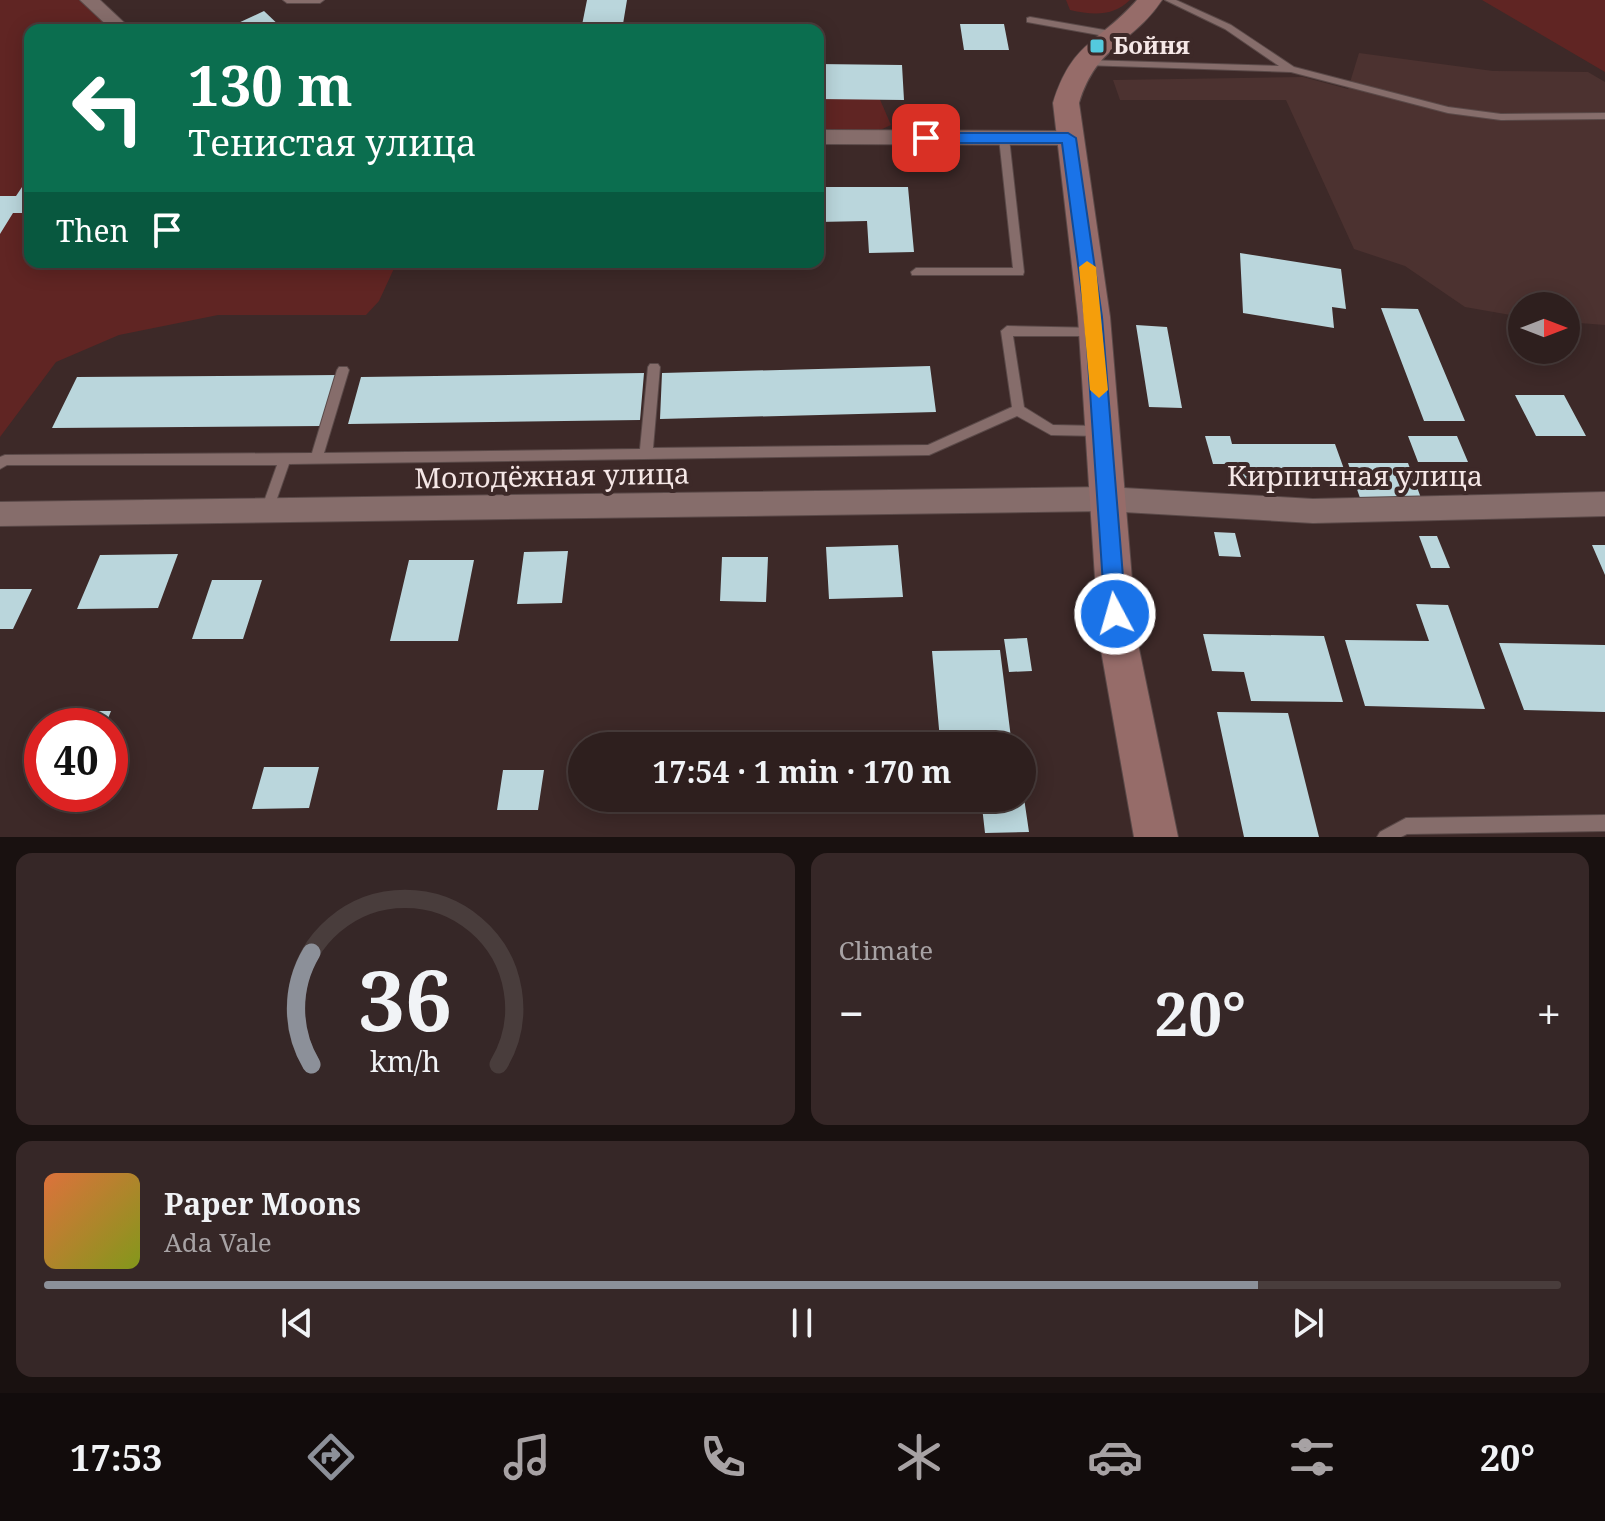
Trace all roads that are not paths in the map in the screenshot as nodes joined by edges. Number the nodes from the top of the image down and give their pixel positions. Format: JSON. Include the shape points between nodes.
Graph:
{"nodes":[{"id":1,"x":89,"y":0,"type":"edge"},
{"id":2,"x":287,"y":0,"type":"edge"},
{"id":3,"x":320,"y":0,"type":"edge"},
{"id":4,"x":1150,"y":0,"type":"edge"},
{"id":5,"x":1169,"y":0,"type":"edge"},
{"id":6,"x":1030,"y":20,"type":"dead end"},
{"id":7,"x":116,"y":24,"type":"edge"},
{"id":8,"x":1110,"y":34,"type":"junction"},
{"id":9,"x":1082,"y":63,"type":"junction"},
{"id":10,"x":1291,"y":69,"type":"junction"},
{"id":11,"x":1605,"y":116,"type":"edge"},
{"id":12,"x":824,"y":137,"type":"edge"},
{"id":13,"x":1004,"y":138,"type":"junction"},
{"id":14,"x":1068,"y":138,"type":"junction"},
{"id":15,"x":916,"y":272,"type":"dead end"},
{"id":16,"x":1095,"y":331,"type":"junction"},
{"id":17,"x":654,"y":367,"type":"dead end"},
{"id":18,"x":343,"y":370,"type":"dead end"},
{"id":19,"x":1018,"y":410,"type":"junction"},
{"id":20,"x":1101,"y":431,"type":"junction"},
{"id":21,"x":646,"y":453,"type":"junction"},
{"id":22,"x":285,"y":459,"type":"junction"},
{"id":23,"x":316,"y":459,"type":"junction"},
{"id":24,"x":0,"y":463,"type":"edge"},
{"id":25,"x":1106,"y":499,"type":"junction"},
{"id":26,"x":1605,"y":504,"type":"edge"},
{"id":27,"x":267,"y":510,"type":"junction"},
{"id":28,"x":0,"y":514,"type":"edge"},
{"id":29,"x":1605,"y":823,"type":"edge"},
{"id":30,"x":1156,"y":837,"type":"edge"},
{"id":31,"x":1385,"y":837,"type":"edge"}],
"edges":[{"from":1,"to":7,"type":"street"},
{"from":2,"to":3,"type":"lane"},
{"from":4,"to":8,"type":"street"},
{"from":5,"to":10,"type":"lane","via":[[1228,27]]},
{"from":6,"to":8,"type":"lane"},
{"from":8,"to":9,"type":"street"},
{"from":9,"to":10,"type":"lane"},
{"from":9,"to":14,"type":"street","via":[[1066,103]]},
{"from":10,"to":11,"type":"lane","via":[[1448,110],[1501,117]]},
{"from":12,"to":13,"type":"street"},
{"from":13,"to":14,"type":"street"},
{"from":13,"to":15,"type":"lane","via":[[1019,272]]},
{"from":14,"to":16,"type":"street"},
{"from":16,"to":19,"type":"lane","via":[[1007,331]]},
{"from":16,"to":20,"type":"street"},
{"from":17,"to":21,"type":"lane"},
{"from":18,"to":23,"type":"lane"},
{"from":19,"to":20,"type":"lane","via":[[1051,430]]},
{"from":19,"to":21,"type":"lane","via":[[929,450]]},
{"from":20,"to":25,"type":"street"},
{"from":21,"to":23,"type":"lane"},
{"from":22,"to":23,"type":"lane"},
{"from":22,"to":24,"type":"lane"},
{"from":22,"to":27,"type":"lane"},
{"from":25,"to":26,"type":"street","name":"Кирпичная улица","via":[[1313,511]]},
{"from":25,"to":27,"type":"street","name":"Молодёжная улица"},
{"from":25,"to":30,"type":"street","via":[[1124,678]]},
{"from":27,"to":28,"type":"street","name":"Молодёжная улица"},
{"from":29,"to":31,"type":"lane","via":[[1406,826]]}]}
